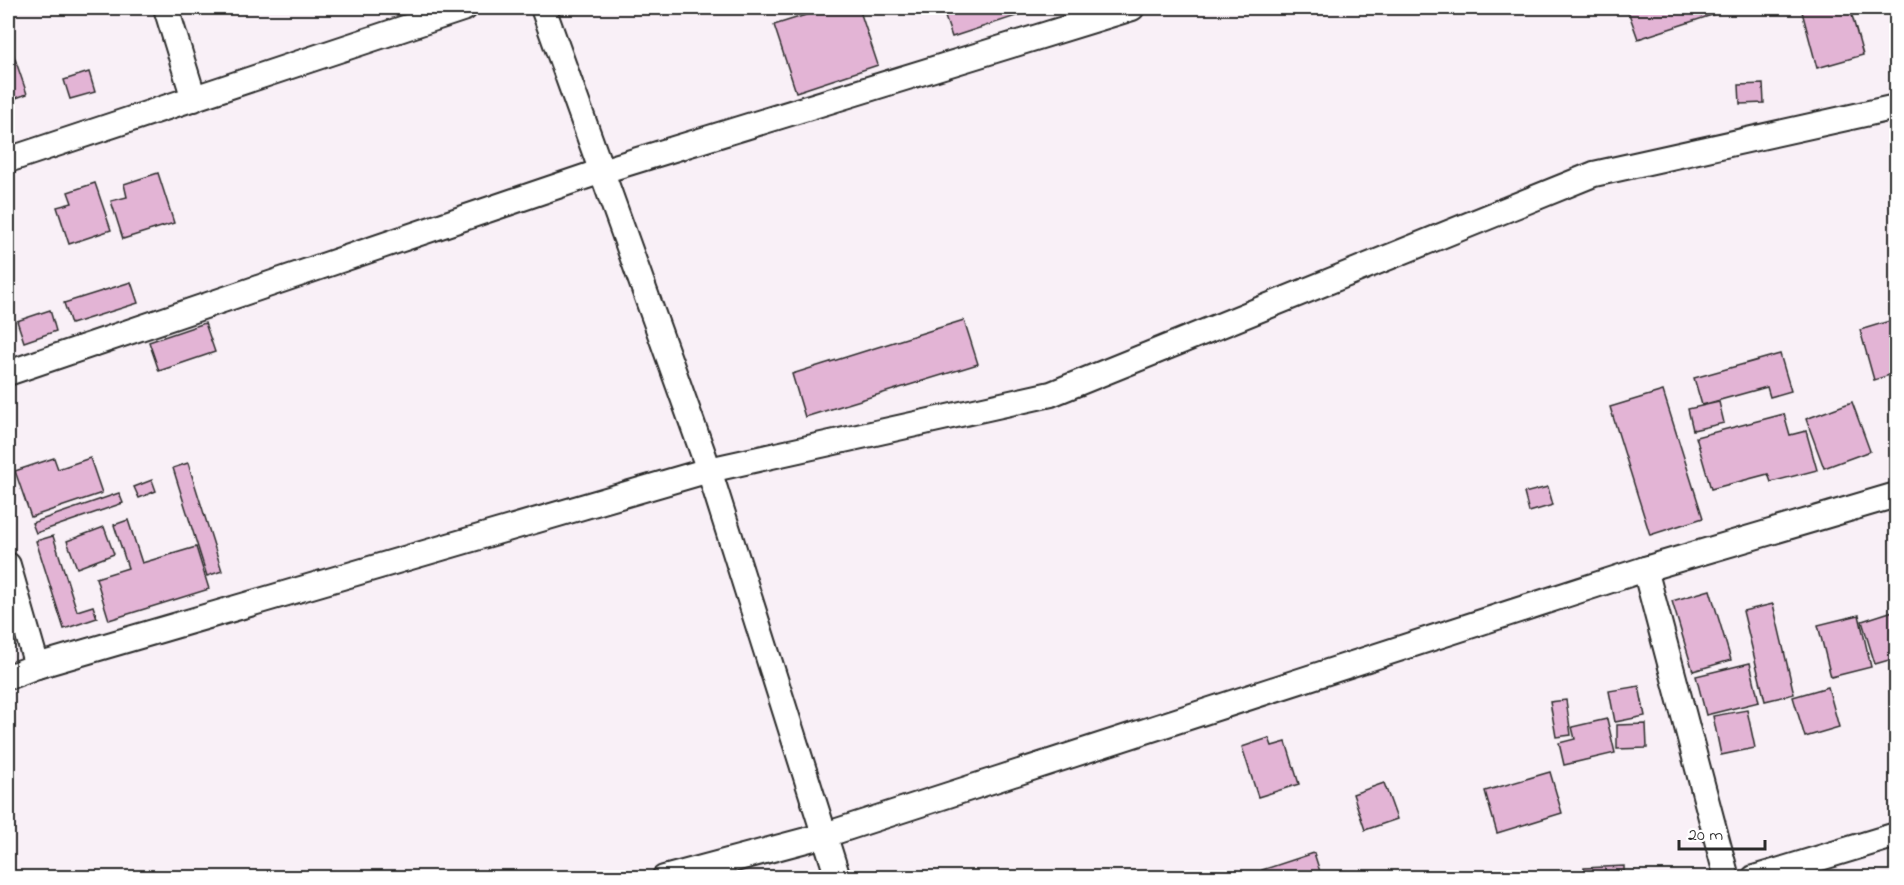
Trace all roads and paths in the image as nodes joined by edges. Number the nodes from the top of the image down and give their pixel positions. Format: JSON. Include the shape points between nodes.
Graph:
{"nodes":[{"id":1,"x":166,"y":8,"type":"edge"},
{"id":2,"x":465,"y":8,"type":"edge"},
{"id":3,"x":543,"y":8,"type":"edge"},
{"id":4,"x":1132,"y":8,"type":"edge"},
{"id":5,"x":194,"y":99,"type":"junction"},
{"id":6,"x":1896,"y":107,"type":"edge"},
{"id":7,"x":8,"y":160,"type":"edge"},
{"id":8,"x":602,"y":171,"type":"junction"},
{"id":9,"x":8,"y":373,"type":"edge"},
{"id":10,"x":709,"y":470,"type":"junction"},
{"id":11,"x":1896,"y":495,"type":"edge"},
{"id":12,"x":8,"y":566,"type":"edge"},
{"id":13,"x":1645,"y":569,"type":"junction"},
{"id":14,"x":37,"y":666,"type":"junction"},
{"id":15,"x":8,"y":677,"type":"edge"},
{"id":16,"x":825,"y":834,"type":"junction"},
{"id":17,"x":1896,"y":835,"type":"edge"},
{"id":18,"x":664,"y":878,"type":"edge"},
{"id":19,"x":838,"y":878,"type":"edge"},
{"id":20,"x":1727,"y":878,"type":"edge"},
{"id":21,"x":1754,"y":878,"type":"edge"}],
"edges":[{"from":1,"to":5,"type":"street"},
{"from":2,"to":5,"type":"street"},
{"from":3,"to":8,"type":"street"},
{"from":4,"to":8,"type":"street"},
{"from":5,"to":7,"type":"street"},
{"from":6,"to":10,"type":"street","via":[[1594,174],[1051,394]]},
{"from":8,"to":9,"type":"street"},
{"from":8,"to":10,"type":"street"},
{"from":10,"to":14,"type":"street"},
{"from":10,"to":16,"type":"street"},
{"from":11,"to":13,"type":"street"},
{"from":12,"to":14,"type":"street"},
{"from":13,"to":16,"type":"street"},
{"from":13,"to":20,"type":"street"},
{"from":14,"to":15,"type":"street"},
{"from":16,"to":18,"type":"street"},
{"from":16,"to":19,"type":"street"},
{"from":17,"to":21,"type":"street"}]}
